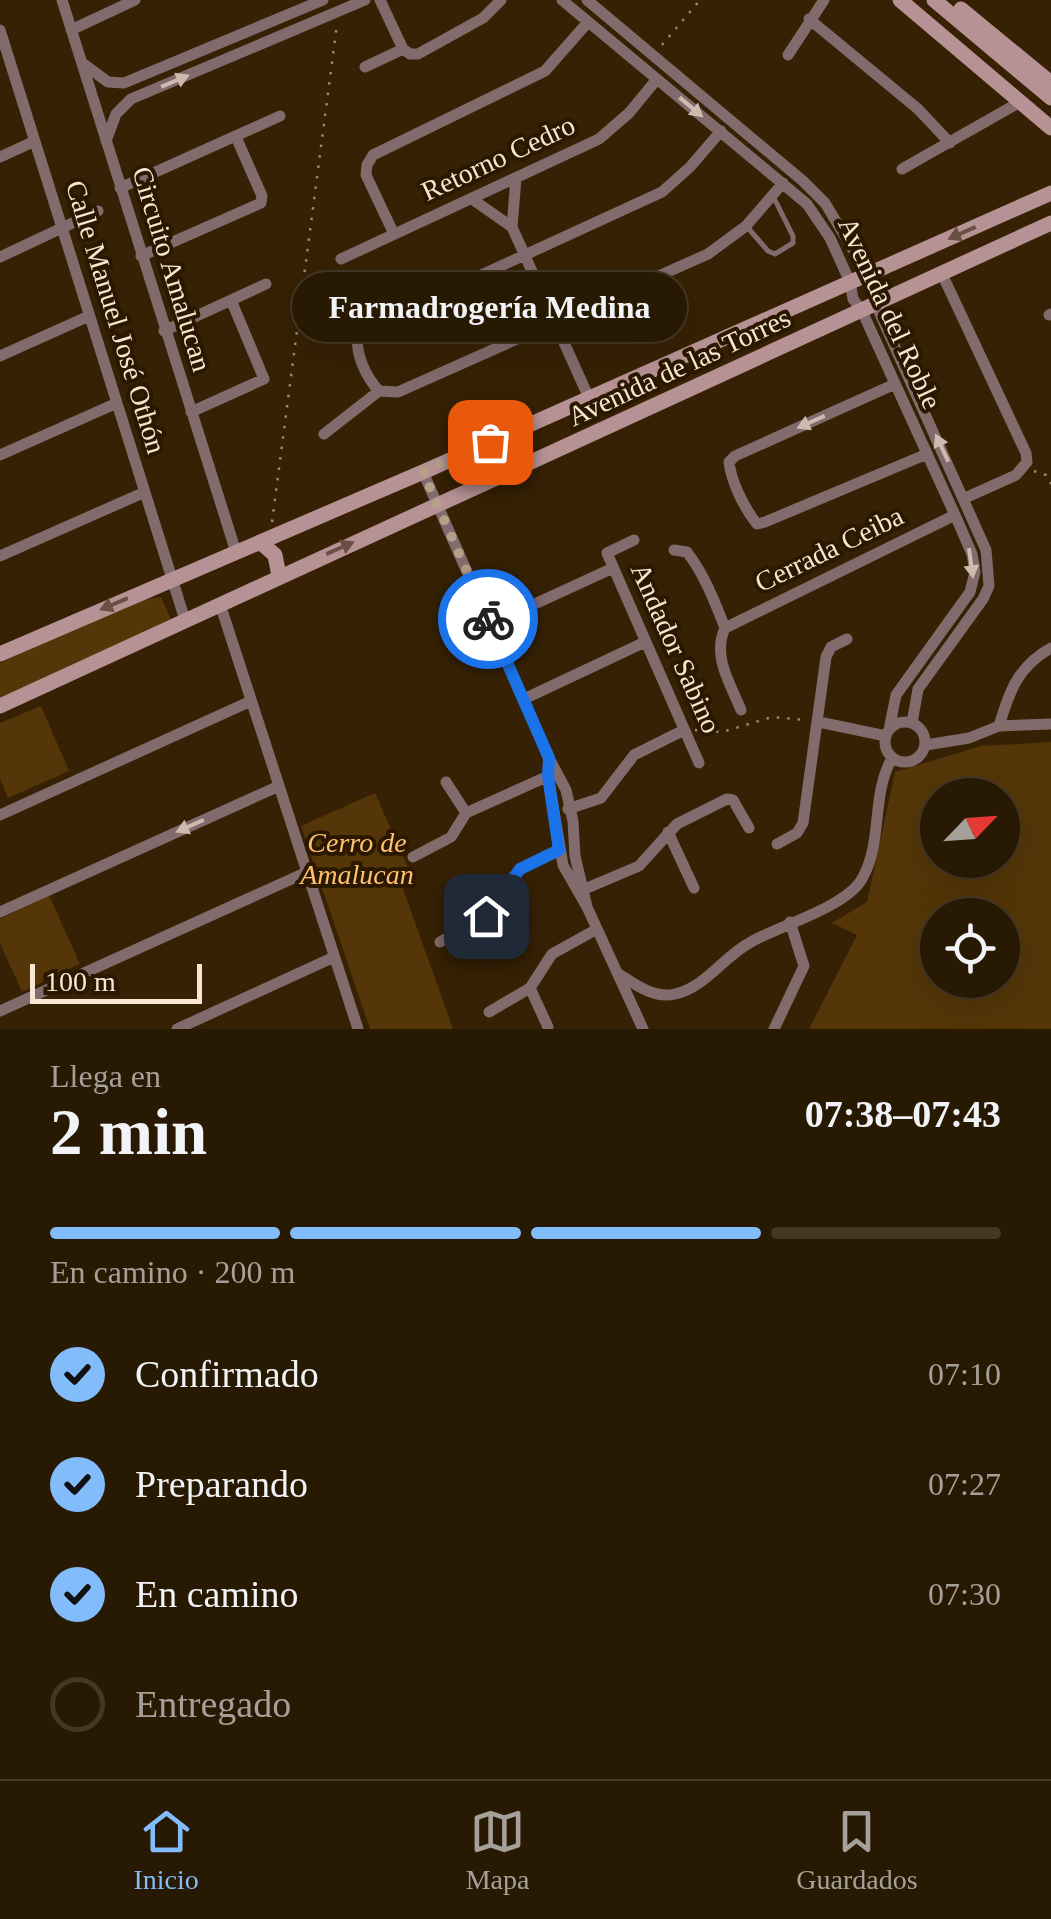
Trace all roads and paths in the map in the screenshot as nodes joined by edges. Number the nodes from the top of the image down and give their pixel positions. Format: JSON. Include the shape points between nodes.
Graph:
{"nodes":[{"id":1,"x":62,"y":0,"type":"edge"},
{"id":2,"x":136,"y":0,"type":"edge"},
{"id":3,"x":323,"y":0,"type":"edge"},
{"id":4,"x":365,"y":0,"type":"edge"},
{"id":5,"x":380,"y":0,"type":"edge"},
{"id":6,"x":501,"y":0,"type":"edge"},
{"id":7,"x":562,"y":0,"type":"edge"},
{"id":8,"x":586,"y":0,"type":"edge"},
{"id":9,"x":700,"y":0,"type":"edge"},
{"id":10,"x":824,"y":0,"type":"edge"},
{"id":11,"x":900,"y":0,"type":"edge"},
{"id":12,"x":914,"y":0,"type":"edge"},
{"id":13,"x":934,"y":0,"type":"edge"},
{"id":14,"x":950,"y":0,"type":"edge"},
{"id":15,"x":339,"y":12,"type":"junction"},
{"id":16,"x":809,"y":19,"type":"junction"},
{"id":17,"x":588,"y":22,"type":"junction"},
{"id":18,"x":0,"y":30,"type":"edge"},
{"id":19,"x":71,"y":30,"type":"junction"},
{"id":20,"x":404,"y":48,"type":"junction"},
{"id":21,"x":788,"y":55,"type":"dead end"},
{"id":22,"x":653,"y":56,"type":"junction"},
{"id":23,"x":4,"y":59,"type":"edge"},
{"id":24,"x":82,"y":62,"type":"junction"},
{"id":25,"x":366,"y":67,"type":"dead end"},
{"id":26,"x":658,"y":79,"type":"junction"},
{"id":27,"x":124,"y":83,"type":"junction"},
{"id":28,"x":1051,"y":83,"type":"edge"},
{"id":29,"x":1051,"y":98,"type":"edge"},
{"id":30,"x":131,"y":99,"type":"junction"},
{"id":31,"x":1020,"y":102,"type":"junction"},
{"id":32,"x":1051,"y":115,"type":"edge"},
{"id":33,"x":280,"y":116,"type":"dead end"},
{"id":34,"x":1051,"y":128,"type":"edge"},
{"id":35,"x":721,"y":131,"type":"junction"},
{"id":36,"x":236,"y":137,"type":"junction"},
{"id":37,"x":106,"y":141,"type":"junction"},
{"id":38,"x":35,"y":142,"type":"junction"},
{"id":39,"x":950,"y":144,"type":"junction"},
{"id":40,"x":0,"y":157,"type":"edge"},
{"id":41,"x":902,"y":168,"type":"dead end"},
{"id":42,"x":516,"y":178,"type":"junction"},
{"id":43,"x":784,"y":183,"type":"junction"},
{"id":44,"x":120,"y":188,"type":"junction"},
{"id":45,"x":1051,"y":193,"type":"edge"},
{"id":46,"x":773,"y":195,"type":"junction"},
{"id":47,"x":472,"y":199,"type":"junction"},
{"id":48,"x":98,"y":211,"type":"dead end"},
{"id":49,"x":1051,"y":223,"type":"edge"},
{"id":50,"x":746,"y":226,"type":"junction"},
{"id":51,"x":512,"y":227,"type":"junction"},
{"id":52,"x":62,"y":228,"type":"junction"},
{"id":53,"x":394,"y":232,"type":"junction"},
{"id":54,"x":141,"y":256,"type":"junction"},
{"id":55,"x":524,"y":256,"type":"junction"},
{"id":56,"x":0,"y":257,"type":"edge"},
{"id":57,"x":341,"y":259,"type":"dead end"},
{"id":58,"x":942,"y":274,"type":"junction"},
{"id":59,"x":858,"y":279,"type":"junction"},
{"id":60,"x":266,"y":284,"type":"dead end"},
{"id":61,"x":231,"y":300,"type":"junction"},
{"id":62,"x":869,"y":308,"type":"junction"},
{"id":63,"x":90,"y":316,"type":"junction"},
{"id":64,"x":555,"y":324,"type":"junction"},
{"id":65,"x":164,"y":330,"type":"junction"},
{"id":66,"x":0,"y":356,"type":"edge"},
{"id":67,"x":896,"y":384,"type":"junction"},
{"id":68,"x":379,"y":391,"type":"junction"},
{"id":69,"x":589,"y":398,"type":"junction"},
{"id":70,"x":117,"y":403,"type":"junction"},
{"id":71,"x":191,"y":412,"type":"junction"},
{"id":72,"x":324,"y":434,"type":"dead end"},
{"id":73,"x":927,"y":454,"type":"junction"},
{"id":74,"x":0,"y":455,"type":"edge"},
{"id":75,"x":1023,"y":470,"type":"junction"},
{"id":76,"x":423,"y":472,"type":"junction"},
{"id":77,"x":1051,"y":484,"type":"edge"},
{"id":78,"x":145,"y":492,"type":"junction"},
{"id":79,"x":964,"y":498,"type":"junction"},
{"id":80,"x":438,"y":505,"type":"junction"},
{"id":81,"x":955,"y":514,"type":"junction"},
{"id":82,"x":265,"y":540,"type":"junction"},
{"id":83,"x":634,"y":540,"type":"dead end"},
{"id":84,"x":674,"y":550,"type":"dead end"},
{"id":85,"x":236,"y":552,"type":"junction"},
{"id":86,"x":0,"y":556,"type":"edge"},
{"id":87,"x":613,"y":568,"type":"junction"},
{"id":88,"x":279,"y":576,"type":"junction"},
{"id":89,"x":172,"y":579,"type":"junction"},
{"id":90,"x":220,"y":604,"type":"junction"},
{"id":91,"x":185,"y":620,"type":"junction"},
{"id":92,"x":490,"y":624,"type":"junction"},
{"id":93,"x":725,"y":628,"type":"junction"},
{"id":94,"x":847,"y":639,"type":"dead end"},
{"id":95,"x":645,"y":642,"type":"junction"},
{"id":96,"x":1051,"y":648,"type":"edge"},
{"id":97,"x":0,"y":654,"type":"edge"},
{"id":98,"x":524,"y":699,"type":"junction"},
{"id":99,"x":251,"y":701,"type":"junction"},
{"id":100,"x":0,"y":706,"type":"edge"},
{"id":101,"x":741,"y":710,"type":"dead end"},
{"id":102,"x":819,"y":722,"type":"junction"},
{"id":103,"x":912,"y":723,"type":"junction"},
{"id":104,"x":1051,"y":724,"type":"edge"},
{"id":105,"x":999,"y":726,"type":"junction"},
{"id":106,"x":684,"y":730,"type":"junction"},
{"id":107,"x":887,"y":733,"type":"junction"},
{"id":108,"x":926,"y":745,"type":"junction"},
{"id":109,"x":892,"y":758,"type":"junction"},
{"id":110,"x":700,"y":762,"type":"dead end"},
{"id":111,"x":553,"y":774,"type":"junction"},
{"id":112,"x":446,"y":782,"type":"dead end"},
{"id":113,"x":279,"y":786,"type":"junction"},
{"id":114,"x":466,"y":813,"type":"junction"},
{"id":115,"x":0,"y":814,"type":"edge"},
{"id":116,"x":572,"y":815,"type":"junction"},
{"id":117,"x":554,"y":820,"type":"junction"},
{"id":118,"x":749,"y":828,"type":"dead end"},
{"id":119,"x":668,"y":832,"type":"junction"},
{"id":120,"x":777,"y":844,"type":"dead end"},
{"id":121,"x":559,"y":850,"type":"junction"},
{"id":122,"x":413,"y":858,"type":"dead end"},
{"id":123,"x":307,"y":872,"type":"junction"},
{"id":124,"x":694,"y":888,"type":"dead end"},
{"id":125,"x":580,"y":891,"type":"junction"},
{"id":126,"x":0,"y":912,"type":"edge"},
{"id":127,"x":790,"y":922,"type":"junction"},
{"id":128,"x":597,"y":928,"type":"junction"},
{"id":129,"x":440,"y":942,"type":"dead end"},
{"id":130,"x":334,"y":957,"type":"junction"},
{"id":131,"x":619,"y":974,"type":"junction"},
{"id":132,"x":530,"y":988,"type":"junction"},
{"id":133,"x":0,"y":1011,"type":"edge"},
{"id":134,"x":489,"y":1012,"type":"dead end"},
{"id":135,"x":548,"y":1026,"type":"dead end"},
{"id":136,"x":177,"y":1029,"type":"edge"},
{"id":137,"x":358,"y":1029,"type":"edge"},
{"id":138,"x":643,"y":1029,"type":"edge"},
{"id":139,"x":774,"y":1029,"type":"edge"}],
"edges":[{"from":1,"to":19,"type":"street","name":"Circuito Amalucan"},
{"from":2,"to":19,"type":"street"},
{"from":3,"to":27,"type":"street"},
{"from":4,"to":15,"type":"street"},
{"from":5,"to":20,"type":"street"},
{"from":6,"to":20,"type":"street","via":[[484,18],[418,54]]},
{"from":7,"to":17,"type":"street","name":"Avenida del Roble"},
{"from":8,"to":22,"type":"street","name":"Avenida del Roble"},
{"from":9,"to":22,"type":"path"},
{"from":10,"to":16,"type":"street"},
{"from":11,"to":31,"type":"street"},
{"from":12,"to":32,"type":"street"},
{"from":13,"to":29,"type":"street"},
{"from":14,"to":28,"type":"street"},
{"from":30,"to":15,"type":"street","one_way":true},
{"from":15,"to":82,"type":"path"},
{"from":16,"to":21,"type":"street"},
{"from":16,"to":39,"type":"street"},
{"from":17,"to":26,"type":"street","name":"Avenida del Roble"},
{"from":17,"to":53,"type":"street","name":"Retorno Cedro","via":[[545,71],[373,155],[366,175]]},
{"from":18,"to":23,"type":"street","name":"Calle Manuel José Othón"},
{"from":19,"to":24,"type":"street","name":"Circuito Amalucan"},
{"from":20,"to":25,"type":"street"},
{"from":22,"to":59,"type":"street","name":"Avenida del Roble","via":[[825,203]]},
{"from":23,"to":38,"type":"street","name":"Calle Manuel José Othón"},
{"from":24,"to":27,"type":"street","via":[[108,82]]},
{"from":24,"to":37,"type":"street","name":"Circuito Amalucan"},
{"from":26,"to":35,"type":"street","name":"Avenida del Roble","one_way":true},
{"from":26,"to":42,"type":"street","name":"Retorno Cedro","via":[[614,129]]},
{"from":27,"to":30,"type":"street"},
{"from":30,"to":37,"type":"street","via":[[116,114]]},
{"from":31,"to":34,"type":"street"},
{"from":31,"to":39,"type":"street"},
{"from":33,"to":36,"type":"street"},
{"from":35,"to":43,"type":"street","name":"Avenida del Roble"},
{"from":35,"to":55,"type":"street","via":[[662,192]]},
{"from":36,"to":44,"type":"street"},
{"from":36,"to":54,"type":"street","via":[[261,204]]},
{"from":37,"to":44,"type":"street","name":"Circuito Amalucan"},
{"from":38,"to":40,"type":"street"},
{"from":38,"to":52,"type":"street","name":"Calle Manuel José Othón"},
{"from":39,"to":41,"type":"street"},
{"from":42,"to":47,"type":"street","name":"Retorno Cedro"},
{"from":42,"to":51,"type":"street"},
{"from":43,"to":46,"type":"street"},
{"from":43,"to":59,"type":"street","name":"Avenida del Roble","via":[[820,219]]},
{"from":44,"to":54,"type":"street","name":"Circuito Amalucan"},
{"from":45,"to":59,"type":"street","name":"Avenida de las Torres","one_way":true},
{"from":46,"to":50,"type":"street"},
{"from":46,"to":50,"type":"lane","via":[[793,243],[775,254]]},
{"from":47,"to":51,"type":"street"},
{"from":47,"to":53,"type":"street","name":"Retorno Cedro"},
{"from":48,"to":52,"type":"street"},
{"from":49,"to":58,"type":"street","name":"Avenida de las Torres"},
{"from":50,"to":64,"type":"street","via":[[708,254]]},
{"from":51,"to":55,"type":"street"},
{"from":52,"to":56,"type":"street"},
{"from":52,"to":63,"type":"street","name":"Calle Manuel José Othón"},
{"from":53,"to":57,"type":"street","name":"Retorno Cedro"},
{"from":54,"to":65,"type":"street","name":"Circuito Amalucan"},
{"from":55,"to":64,"type":"street"},
{"from":55,"to":68,"type":"street","via":[[358,335],[356,346]]},
{"from":58,"to":62,"type":"street","name":"Avenida de las Torres"},
{"from":58,"to":75,"type":"street","via":[[1026,453]]},
{"from":59,"to":62,"type":"street","name":"Avenida del Roble","via":[[853,298]]},
{"from":59,"to":62,"type":"street","name":"Avenida del Roble","via":[[876,288]]},
{"from":59,"to":69,"type":"street","name":"Avenida de las Torres"},
{"from":60,"to":61,"type":"street"},
{"from":61,"to":65,"type":"street"},
{"from":61,"to":71,"type":"street","via":[[264,379]]},
{"from":62,"to":67,"type":"street","name":"Avenida del Roble"},
{"from":79,"to":62,"type":"street","name":"Avenida del Roble","one_way":true},
{"from":62,"to":80,"type":"street","name":"Avenida de las Torres"},
{"from":63,"to":66,"type":"street"},
{"from":63,"to":70,"type":"street","name":"Calle Manuel José Othón"},
{"from":64,"to":68,"type":"street","via":[[398,392]]},
{"from":64,"to":69,"type":"street"},
{"from":65,"to":71,"type":"street","name":"Circuito Amalucan"},
{"from":67,"to":73,"type":"street","name":"Avenida del Roble"},
{"from":67,"to":73,"type":"street","one_way":true,"via":[[734,456],[729,462],[737,486],[757,524]]},
{"from":68,"to":72,"type":"street"},
{"from":69,"to":76,"type":"street","name":"Avenida de las Torres"},
{"from":70,"to":74,"type":"street"},
{"from":70,"to":78,"type":"street","name":"Calle Manuel José Othón"},
{"from":71,"to":85,"type":"street","name":"Circuito Amalucan"},
{"from":73,"to":81,"type":"street","name":"Avenida del Roble"},
{"from":75,"to":77,"type":"path","via":[[1039,472]]},
{"from":75,"to":79,"type":"street"},
{"from":76,"to":80,"type":"street"},
{"from":76,"to":82,"type":"street","name":"Avenida de las Torres"},
{"from":78,"to":86,"type":"street"},
{"from":78,"to":89,"type":"street","name":"Calle Manuel José Othón"},
{"from":79,"to":103,"type":"street","name":"Avenida del Roble","via":[[986,550],[989,586],[918,688]]},
{"from":88,"to":80,"type":"street","name":"Avenida de las Torres","one_way":true},
{"from":80,"to":92,"type":"street"},
{"from":81,"to":93,"type":"street","name":"Cerrada Ceiba"},
{"from":81,"to":107,"type":"street","name":"Avenida del Roble","one_way":true,"via":[[972,554],[970,592],[904,682]]},
{"from":82,"to":85,"type":"street","name":"Avenida de las Torres"},
{"from":82,"to":88,"type":"street"},
{"from":83,"to":87,"type":"street","name":"Andador Sabino","via":[[607,553]]},
{"from":84,"to":93,"type":"street","via":[[696,563]]},
{"from":85,"to":89,"type":"street","name":"Avenida de las Torres"},
{"from":87,"to":92,"type":"street"},
{"from":87,"to":95,"type":"street","name":"Andador Sabino"},
{"from":88,"to":90,"type":"street","name":"Avenida de las Torres"},
{"from":89,"to":91,"type":"street","name":"Calle Manuel José Othón"},
{"from":89,"to":97,"type":"street","name":"Avenida de las Torres","one_way":true},
{"from":90,"to":91,"type":"street","name":"Avenida de las Torres"},
{"from":90,"to":99,"type":"street"},
{"from":91,"to":100,"type":"street","name":"Avenida de las Torres"},
{"from":92,"to":98,"type":"street"},
{"from":93,"to":101,"type":"street","via":[[720,658]]},
{"from":94,"to":102,"type":"street","via":[[828,652]]},
{"from":95,"to":98,"type":"street"},
{"from":95,"to":106,"type":"street","name":"Andador Sabino"},
{"from":96,"to":105,"type":"street","via":[[1016,677]]},
{"from":98,"to":111,"type":"street"},
{"from":99,"to":113,"type":"street"},
{"from":99,"to":115,"type":"street"},
{"from":102,"to":106,"type":"path","via":[[772,718],[722,732]]},
{"from":102,"to":107,"type":"street"},
{"from":102,"to":120,"type":"street","via":[[801,829]]},
{"from":103,"to":107,"type":"street","via":[[899,722]]},
{"from":103,"to":108,"type":"street"},
{"from":104,"to":105,"type":"street"},
{"from":105,"to":108,"type":"street"},
{"from":106,"to":110,"type":"street","name":"Andador Sabino"},
{"from":106,"to":116,"type":"street","via":[[641,749],[601,798]]},
{"from":107,"to":109,"type":"street"},
{"from":108,"to":109,"type":"street","via":[[917,760]]},
{"from":109,"to":127,"type":"street","via":[[881,781],[864,876],[844,897]]},
{"from":111,"to":114,"type":"street"},
{"from":111,"to":116,"type":"street"},
{"from":111,"to":117,"type":"street"},
{"from":112,"to":114,"type":"street"},
{"from":113,"to":123,"type":"street"},
{"from":113,"to":126,"type":"street","one_way":true},
{"from":114,"to":122,"type":"street","via":[[452,837]]},
{"from":116,"to":117,"type":"street"},
{"from":116,"to":125,"type":"street"},
{"from":117,"to":121,"type":"street"},
{"from":118,"to":119,"type":"street","via":[[727,799]]},
{"from":119,"to":124,"type":"street"},
{"from":119,"to":125,"type":"street","via":[[639,866]]},
{"from":121,"to":125,"type":"street"},
{"from":121,"to":129,"type":"street","via":[[520,869],[480,922]]},
{"from":123,"to":130,"type":"street"},
{"from":123,"to":133,"type":"street"},
{"from":125,"to":128,"type":"street"},
{"from":127,"to":131,"type":"street","via":[[673,995],[643,990]]},
{"from":127,"to":139,"type":"street","via":[[804,966]]},
{"from":128,"to":131,"type":"street"},
{"from":128,"to":132,"type":"street","via":[[552,954]]},
{"from":130,"to":136,"type":"street"},
{"from":130,"to":137,"type":"street"},
{"from":131,"to":138,"type":"street"},
{"from":132,"to":134,"type":"street"},
{"from":132,"to":135,"type":"street"}]}
